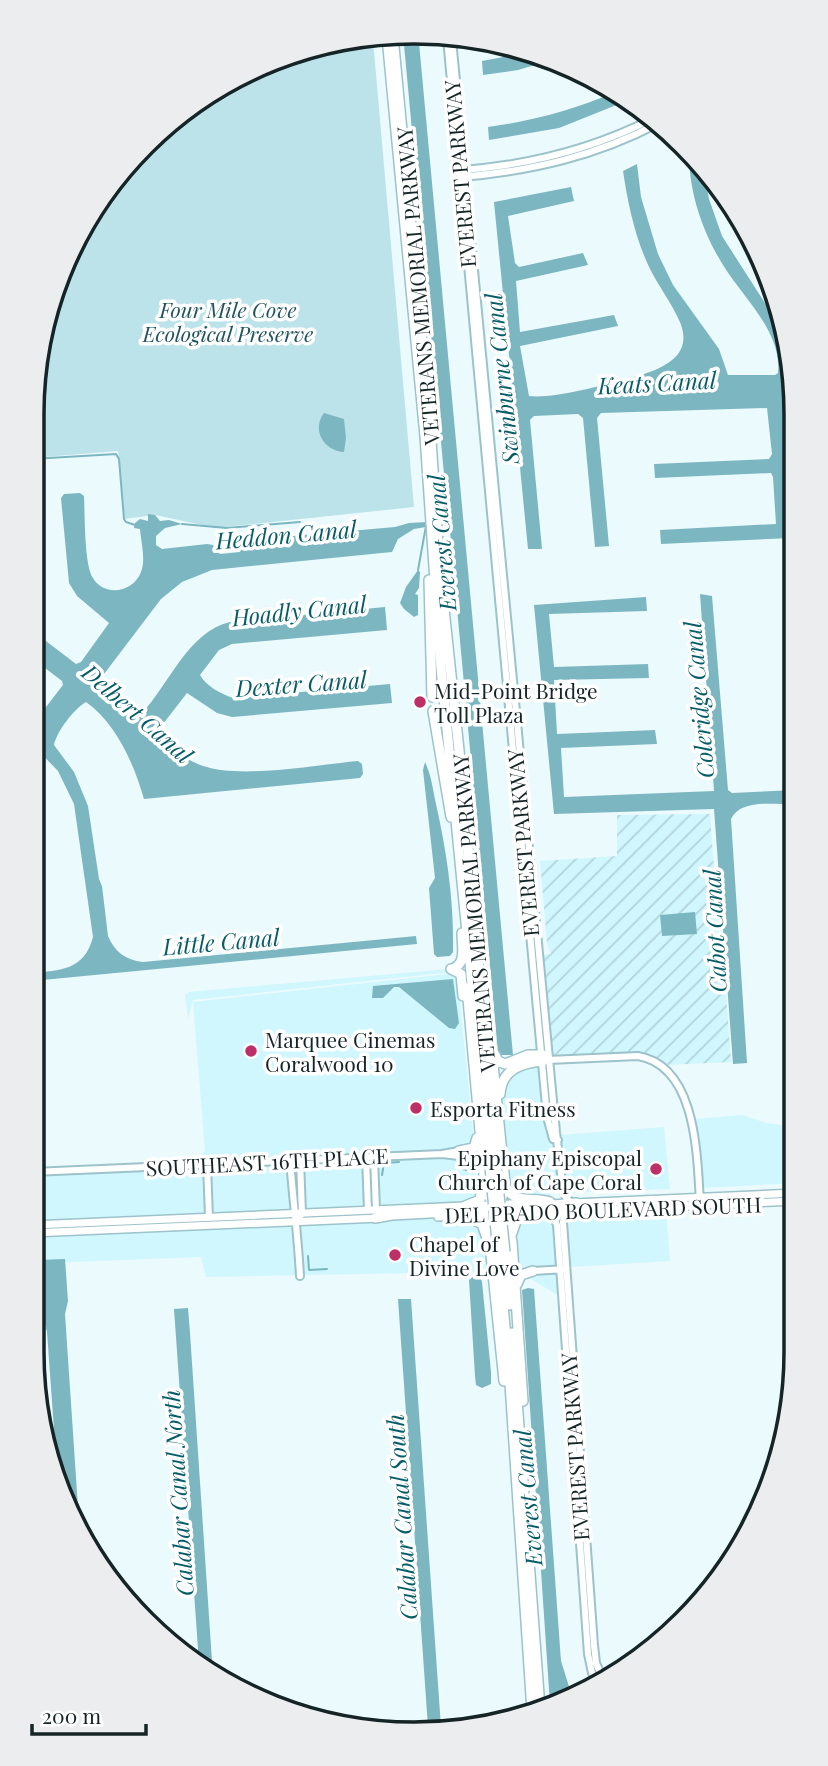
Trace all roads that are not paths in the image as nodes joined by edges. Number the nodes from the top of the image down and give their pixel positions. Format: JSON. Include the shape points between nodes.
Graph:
{"nodes":[{"id":1,"x":388,"y":45,"type":"edge"},
{"id":2,"x":394,"y":45,"type":"edge"},
{"id":3,"x":448,"y":46,"type":"edge"},
{"id":4,"x":453,"y":46,"type":"edge"},
{"id":5,"x":643,"y":123,"type":"edge"},
{"id":6,"x":649,"y":128,"type":"edge"},
{"id":7,"x":462,"y":173,"type":"junction"},
{"id":8,"x":434,"y":518,"type":"junction"},
{"id":9,"x":434,"y":529,"type":"junction"},
{"id":10,"x":432,"y":697,"type":"dead end"},
{"id":11,"x":433,"y":711,"type":"dead end"},
{"id":12,"x":460,"y":866,"type":"junction"},
{"id":13,"x":464,"y":902,"type":"junction"},
{"id":14,"x":469,"y":921,"type":"junction"},
{"id":15,"x":489,"y":1021,"type":"junction"},
{"id":16,"x":545,"y":1059,"type":"junction"},
{"id":17,"x":473,"y":1066,"type":"junction"},
{"id":18,"x":476,"y":1098,"type":"junction"},
{"id":19,"x":481,"y":1147,"type":"junction"},
{"id":20,"x":459,"y":1151,"type":"junction"},
{"id":21,"x":442,"y":1154,"type":"junction"},
{"id":22,"x":366,"y":1157,"type":"junction"},
{"id":23,"x":374,"y":1157,"type":"junction"},
{"id":24,"x":290,"y":1160,"type":"junction"},
{"id":25,"x":300,"y":1160,"type":"junction"},
{"id":26,"x":206,"y":1164,"type":"junction"},
{"id":27,"x":495,"y":1167,"type":"junction"},
{"id":28,"x":44,"y":1171,"type":"edge"},
{"id":29,"x":505,"y":1183,"type":"junction"},
{"id":30,"x":784,"y":1194,"type":"edge"},
{"id":31,"x":700,"y":1201,"type":"junction"},
{"id":32,"x":784,"y":1201,"type":"edge"},
{"id":33,"x":550,"y":1202,"type":"junction"},
{"id":34,"x":573,"y":1203,"type":"junction"},
{"id":35,"x":498,"y":1209,"type":"junction"},
{"id":36,"x":466,"y":1211,"type":"junction"},
{"id":37,"x":565,"y":1211,"type":"junction"},
{"id":38,"x":373,"y":1213,"type":"junction"},
{"id":39,"x":526,"y":1213,"type":"junction"},
{"id":40,"x":545,"y":1213,"type":"junction"},
{"id":41,"x":298,"y":1216,"type":"junction"},
{"id":42,"x":209,"y":1217,"type":"junction"},
{"id":43,"x":131,"y":1221,"type":"junction"},
{"id":44,"x":44,"y":1225,"type":"edge"},
{"id":45,"x":169,"y":1227,"type":"junction"},
{"id":46,"x":90,"y":1231,"type":"junction"},
{"id":47,"x":44,"y":1233,"type":"edge"},
{"id":48,"x":505,"y":1252,"type":"junction"},
{"id":49,"x":565,"y":1269,"type":"junction"},
{"id":50,"x":533,"y":1271,"type":"junction"},
{"id":51,"x":300,"y":1276,"type":"dead end"},
{"id":52,"x":516,"y":1292,"type":"junction"},
{"id":53,"x":574,"y":1403,"type":"junction"},
{"id":54,"x":523,"y":1473,"type":"junction"},
{"id":55,"x":600,"y":1672,"type":"edge"},
{"id":56,"x":593,"y":1676,"type":"edge"},
{"id":57,"x":539,"y":1700,"type":"edge"},
{"id":58,"x":531,"y":1703,"type":"edge"}],
"edges":[{"from":1,"to":8,"type":"highway","name":"VETERANS MEMORIAL PARKWAY"},
{"from":2,"to":8,"type":"highway","name":"VETERANS MEMORIAL PARKWAY","via":[[430,426]]},
{"from":3,"to":7,"type":"street","name":"EVEREST PARKWAY"},
{"from":4,"to":7,"type":"street","name":"EVEREST PARKWAY"},
{"from":5,"to":7,"type":"street","via":[[560,155]]},
{"from":6,"to":7,"type":"street","via":[[572,159],[516,171]]},
{"from":7,"to":16,"type":"street","name":"EVEREST PARKWAY"},
{"from":8,"to":9,"type":"highway","name":"VETERANS MEMORIAL PARKWAY"},
{"from":9,"to":10,"type":"highway","name":"VETERANS MEMORIAL PARKWAY","via":[[428,602]]},
{"from":9,"to":12,"type":"highway","name":"VETERANS MEMORIAL PARKWAY","via":[[438,632]]},
{"from":9,"to":14,"type":"highway","name":"VETERANS MEMORIAL PARKWAY"},
{"from":11,"to":12,"type":"highway","name":"VETERANS MEMORIAL PARKWAY"},
{"from":12,"to":13,"type":"highway","name":"VETERANS MEMORIAL PARKWAY"},
{"from":13,"to":14,"type":"highway"},
{"from":13,"to":27,"type":"highway","name":"VETERANS MEMORIAL PARKWAY"},
{"from":14,"to":15,"type":"highway"},
{"from":14,"to":17,"type":"highway"},
{"from":14,"to":17,"type":"highway","via":[[463,960],[451,969],[461,976]]},
{"from":14,"to":27,"type":"highway","name":"VETERANS MEMORIAL PARKWAY"},
{"from":15,"to":16,"type":"highway","via":[[500,1063],[528,1055]]},
{"from":15,"to":27,"type":"highway"},
{"from":16,"to":27,"type":"highway","via":[[515,1067],[503,1082],[505,1150]]},
{"from":16,"to":31,"type":"street","via":[[638,1056],[669,1070],[693,1124]]},
{"from":16,"to":34,"type":"street","name":"EVEREST PARKWAY","via":[[547,1117],[553,1139],[558,1140],[563,1190]]},
{"from":17,"to":18,"type":"highway"},
{"from":18,"to":19,"type":"highway"},
{"from":18,"to":20,"type":"highway","via":[[477,1144]]},
{"from":19,"to":27,"type":"highway"},
{"from":19,"to":36,"type":"highway","via":[[482,1195]]},
{"from":20,"to":21,"type":"street"},
{"from":20,"to":21,"type":"street","name":"SOUTHEAST 16TH PLACE","via":[[472,1157],[472,1166],[457,1155]]},
{"from":21,"to":23,"type":"street","name":"SOUTHEAST 16TH PLACE"},
{"from":22,"to":23,"type":"street","name":"SOUTHEAST 16TH PLACE"},
{"from":22,"to":25,"type":"street","name":"SOUTHEAST 16TH PLACE"},
{"from":22,"to":38,"type":"street"},
{"from":23,"to":38,"type":"street"},
{"from":24,"to":25,"type":"street","name":"SOUTHEAST 16TH PLACE"},
{"from":24,"to":26,"type":"street","name":"SOUTHEAST 16TH PLACE"},
{"from":24,"to":41,"type":"street"},
{"from":25,"to":41,"type":"street"},
{"from":26,"to":28,"type":"street","name":"SOUTHEAST 16TH PLACE"},
{"from":26,"to":42,"type":"street"},
{"from":27,"to":29,"type":"highway"},
{"from":27,"to":35,"type":"highway","via":[[486,1192]]},
{"from":27,"to":48,"type":"highway","name":"VETERANS MEMORIAL PARKWAY","bridge":true},
{"from":29,"to":33,"type":"highway","via":[[515,1198]]},
{"from":29,"to":35,"type":"highway"},
{"from":30,"to":31,"type":"main road","name":"DEL PRADO BOULEVARD SOUTH"},
{"from":31,"to":32,"type":"main road","name":"DEL PRADO BOULEVARD SOUTH"},
{"from":31,"to":34,"type":"main road","name":"DEL PRADO BOULEVARD SOUTH"},
{"from":31,"to":37,"type":"main road","name":"DEL PRADO BOULEVARD SOUTH"},
{"from":33,"to":34,"type":"main road","name":"DEL PRADO BOULEVARD SOUTH"},
{"from":33,"to":35,"type":"main road","name":"DEL PRADO BOULEVARD SOUTH"},
{"from":34,"to":35,"type":"highway"},
{"from":35,"to":36,"type":"main road","name":"DEL PRADO BOULEVARD SOUTH"},
{"from":35,"to":36,"type":"main road","name":"DEL PRADO BOULEVARD SOUTH"},
{"from":35,"to":38,"type":"highway"},
{"from":35,"to":39,"type":"main road","name":"DEL PRADO BOULEVARD SOUTH"},
{"from":35,"to":48,"type":"highway","via":[[509,1227]]},
{"from":35,"to":48,"type":"highway","via":[[490,1231]]},
{"from":36,"to":38,"type":"main road","name":"DEL PRADO BOULEVARD SOUTH"},
{"from":36,"to":48,"type":"highway"},
{"from":37,"to":40,"type":"main road","name":"DEL PRADO BOULEVARD SOUTH"},
{"from":37,"to":49,"type":"street","name":"EVEREST PARKWAY"},
{"from":38,"to":41,"type":"main road","name":"DEL PRADO BOULEVARD SOUTH"},
{"from":39,"to":40,"type":"main road","name":"DEL PRADO BOULEVARD SOUTH"},
{"from":39,"to":48,"type":"highway","via":[[518,1217]]},
{"from":40,"to":49,"type":"street","name":"EVEREST PARKWAY","via":[[556,1221]]},
{"from":41,"to":42,"type":"main road","name":"DEL PRADO BOULEVARD SOUTH"},
{"from":41,"to":45,"type":"main road","name":"DEL PRADO BOULEVARD SOUTH"},
{"from":41,"to":51,"type":"street"},
{"from":42,"to":43,"type":"main road","name":"DEL PRADO BOULEVARD SOUTH"},
{"from":42,"to":45,"type":"main road","via":[[200,1223]]},
{"from":43,"to":44,"type":"main road","name":"DEL PRADO BOULEVARD SOUTH"},
{"from":43,"to":46,"type":"main road"},
{"from":45,"to":46,"type":"main road","name":"DEL PRADO BOULEVARD SOUTH"},
{"from":46,"to":47,"type":"main road","name":"DEL PRADO BOULEVARD SOUTH"},
{"from":48,"to":50,"type":"highway","via":[[520,1269]]},
{"from":48,"to":52,"type":"highway"},
{"from":48,"to":54,"type":"highway","name":"VETERANS MEMORIAL PARKWAY"},
{"from":48,"to":58,"type":"highway","name":"VETERANS MEMORIAL PARKWAY"},
{"from":49,"to":50,"type":"street"},
{"from":49,"to":53,"type":"street","name":"EVEREST PARKWAY"},
{"from":50,"to":52,"type":"highway","via":[[520,1276]]},
{"from":52,"to":54,"type":"highway"},
{"from":53,"to":55,"type":"street","name":"EVEREST PARKWAY","via":[[595,1658]]},
{"from":53,"to":56,"type":"street","name":"EVEREST PARKWAY","via":[[588,1654]]},
{"from":54,"to":57,"type":"highway","name":"VETERANS MEMORIAL PARKWAY"}]}
